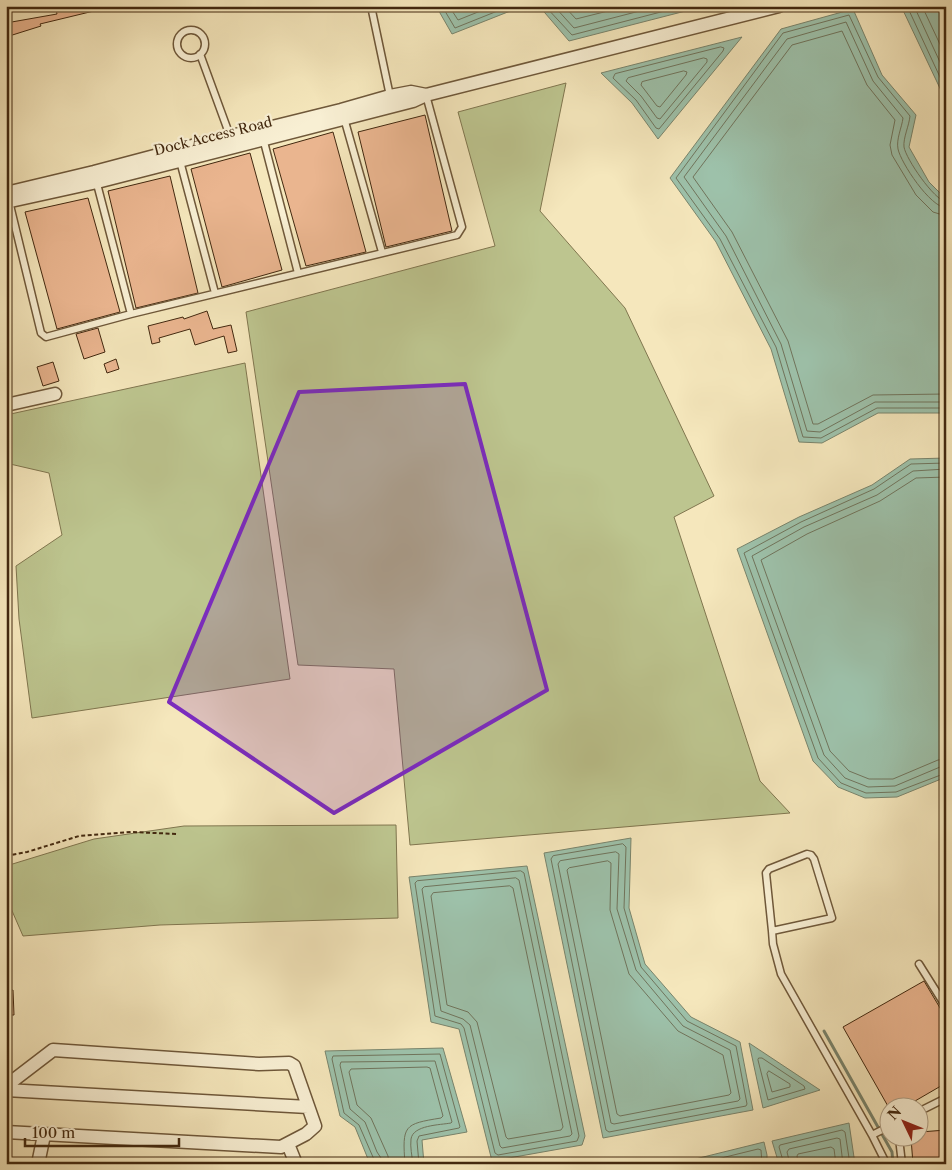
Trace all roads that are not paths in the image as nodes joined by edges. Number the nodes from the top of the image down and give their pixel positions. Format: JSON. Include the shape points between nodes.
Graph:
{"nodes":[{"id":1,"x":371,"y":6,"type":"edge"},
{"id":2,"x":779,"y":6,"type":"edge"},
{"id":3,"x":200,"y":54,"type":"junction"},
{"id":4,"x":426,"y":94,"type":"junction"},
{"id":5,"x":390,"y":96,"type":"junction"},
{"id":6,"x":342,"y":114,"type":"junction"},
{"id":7,"x":262,"y":134,"type":"junction"},
{"id":8,"x":230,"y":136,"type":"junction"},
{"id":9,"x":179,"y":155,"type":"junction"},
{"id":10,"x":96,"y":177,"type":"junction"},
{"id":11,"x":7,"y":197,"type":"edge"},
{"id":12,"x":382,"y":252,"type":"junction"},
{"id":13,"x":298,"y":272,"type":"junction"},
{"id":14,"x":215,"y":293,"type":"junction"},
{"id":15,"x":132,"y":314,"type":"junction"},
{"id":16,"x":55,"y":394,"type":"dead end"},
{"id":17,"x":6,"y":405,"type":"edge"},
{"id":18,"x":772,"y":931,"type":"junction"},
{"id":19,"x":919,"y":964,"type":"dead end"},
{"id":20,"x":946,"y":1007,"type":"edge"},
{"id":21,"x":6,"y":1088,"type":"edge"},
{"id":22,"x":946,"y":1098,"type":"edge"},
{"id":23,"x":930,"y":1106,"type":"edge"},
{"id":24,"x":308,"y":1107,"type":"junction"},
{"id":25,"x":880,"y":1131,"type":"edge"},
{"id":26,"x":6,"y":1132,"type":"edge"},
{"id":27,"x":877,"y":1133,"type":"junction"},
{"id":28,"x":44,"y":1135,"type":"junction"},
{"id":29,"x":288,"y":1144,"type":"junction"},
{"id":30,"x":900,"y":1148,"type":"edge"},
{"id":31,"x":38,"y":1164,"type":"edge"},
{"id":32,"x":296,"y":1164,"type":"edge"},
{"id":33,"x":884,"y":1164,"type":"edge"},
{"id":34,"x":902,"y":1164,"type":"edge"}],
"edges":[{"from":1,"to":5,"type":"lane"},
{"from":2,"to":4,"type":"street","name":"Dock Access Road"},
{"from":3,"to":3,"type":"lane","via":[[194,58],[180,53],[177,39],[181,33],[195,30],[201,34],[204,48]]},
{"from":3,"to":8,"type":"lane"},
{"from":4,"to":5,"type":"street","name":"Dock Access Road","via":[[411,92]]},
{"from":4,"to":6,"type":"street","name":"Dock Access Road","via":[[413,101]]},
{"from":4,"to":12,"type":"lane","via":[[462,228],[457,235]]},
{"from":5,"to":6,"type":"street","name":"Dock Access Road"},
{"from":6,"to":7,"type":"street","name":"Dock Access Road"},
{"from":6,"to":12,"type":"lane"},
{"from":7,"to":8,"type":"street","name":"Dock Access Road"},
{"from":7,"to":9,"type":"street","name":"Dock Access Road"},
{"from":7,"to":13,"type":"lane"},
{"from":8,"to":9,"type":"street","name":"Dock Access Road"},
{"from":9,"to":10,"type":"street","name":"Dock Access Road"},
{"from":9,"to":14,"type":"lane"},
{"from":10,"to":11,"type":"street","name":"Dock Access Road"},
{"from":10,"to":15,"type":"lane"},
{"from":11,"to":15,"type":"lane","via":[[43,336]]},
{"from":12,"to":13,"type":"lane"},
{"from":13,"to":14,"type":"lane"},
{"from":14,"to":15,"type":"lane"},
{"from":16,"to":17,"type":"street"},
{"from":18,"to":18,"type":"lane","via":[[766,873],[769,869],[811,855],[832,918]]},
{"from":18,"to":27,"type":"lane","via":[[781,974],[802,1014]]},
{"from":19,"to":20,"type":"lane"},
{"from":21,"to":24,"type":"street"},
{"from":21,"to":24,"type":"street","via":[[53,1050],[259,1064],[289,1063],[294,1066]]},
{"from":22,"to":23,"type":"lane"},
{"from":24,"to":29,"type":"street","via":[[315,1126]]},
{"from":25,"to":27,"type":"lane"},
{"from":26,"to":28,"type":"street"},
{"from":27,"to":33,"type":"lane"},
{"from":28,"to":29,"type":"street","via":[[281,1147]]},
{"from":28,"to":31,"type":"street"},
{"from":29,"to":32,"type":"street"},
{"from":30,"to":34,"type":"lane"}]}
